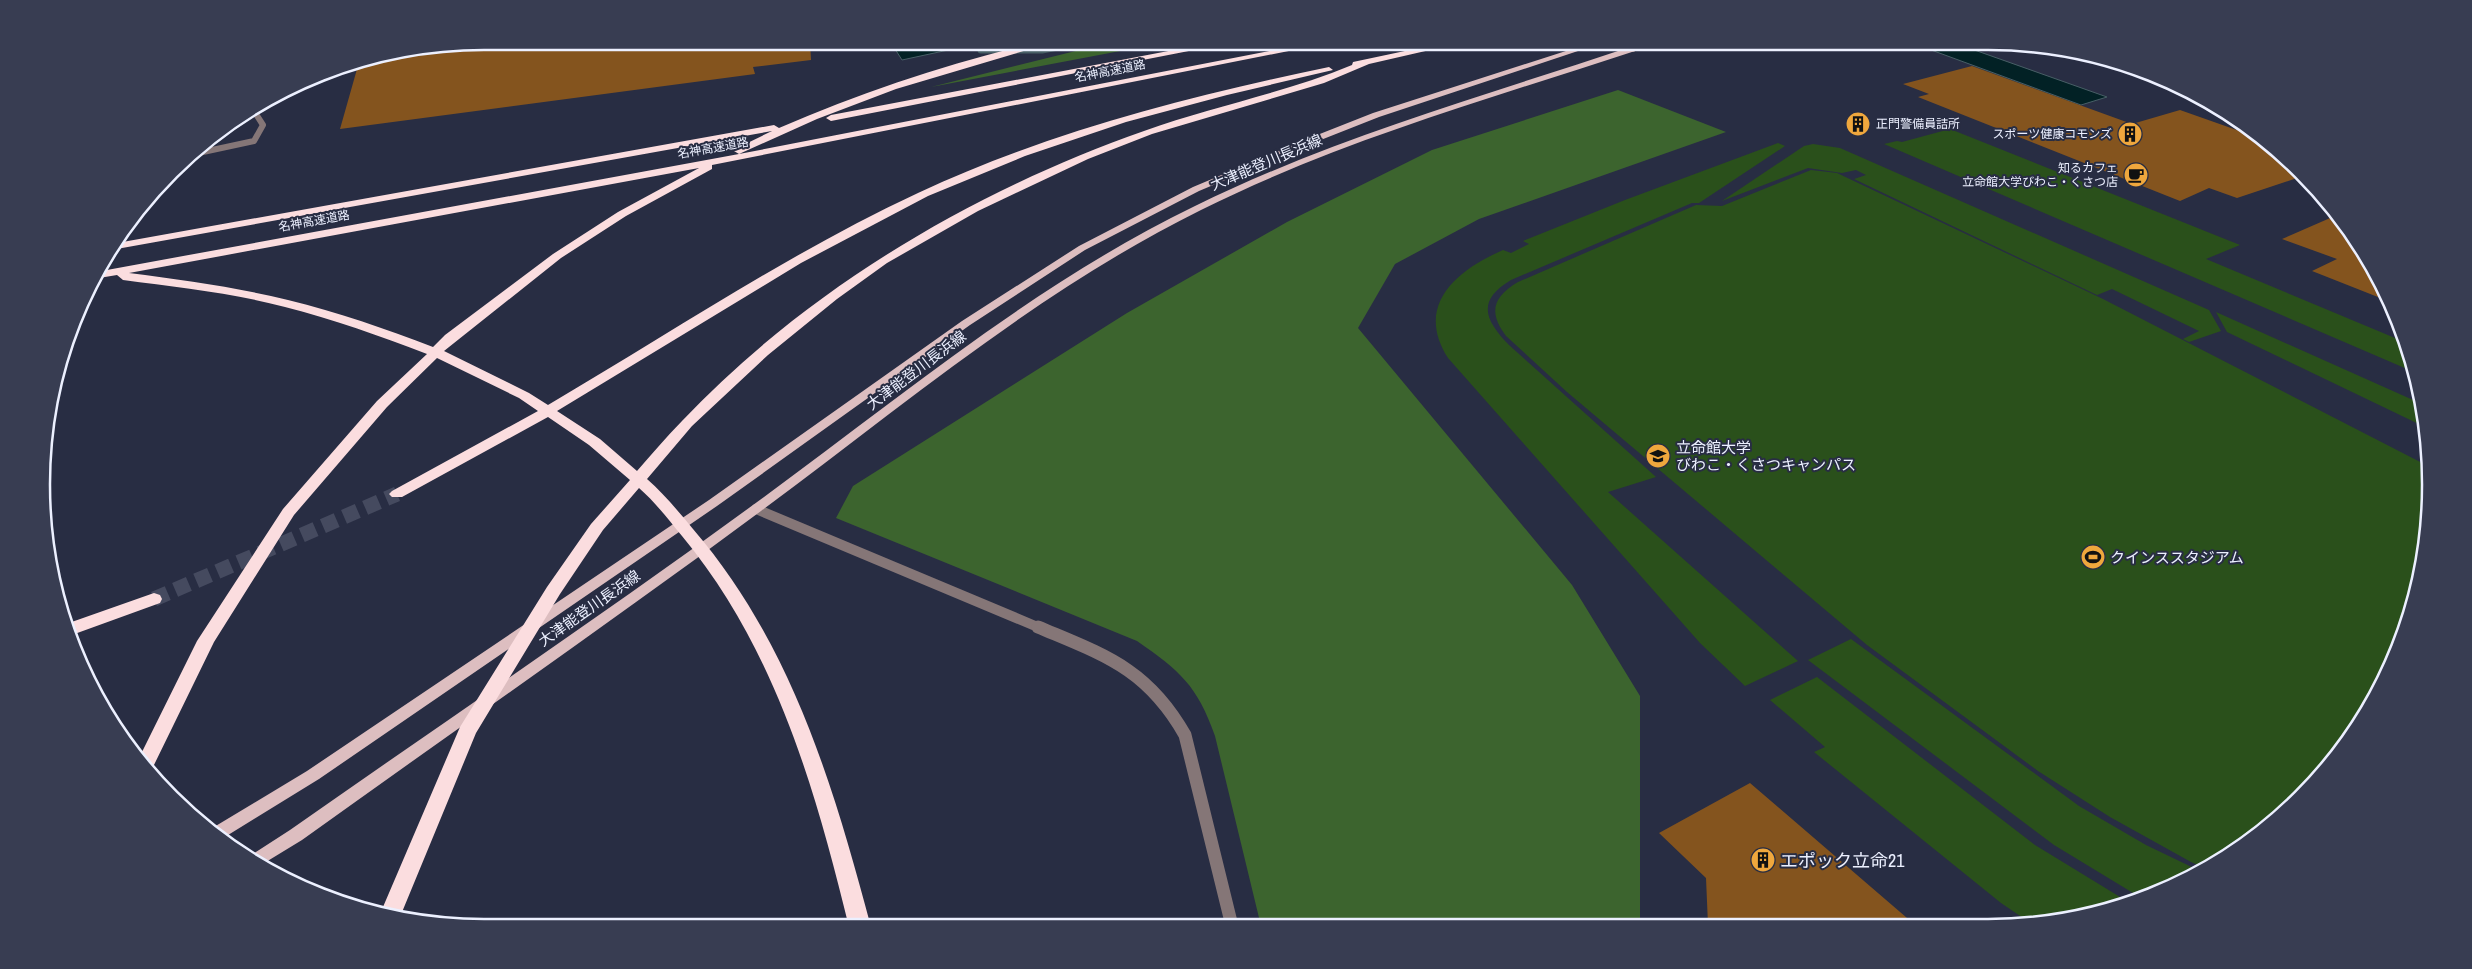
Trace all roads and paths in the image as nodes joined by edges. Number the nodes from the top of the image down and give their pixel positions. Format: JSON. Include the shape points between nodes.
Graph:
{"nodes":[{"id":1,"x":1018,"y":50,"type":"edge"},
{"id":2,"x":1188,"y":50,"type":"edge"},
{"id":3,"x":1289,"y":50,"type":"edge"},
{"id":4,"x":1422,"y":50,"type":"edge"},
{"id":5,"x":1577,"y":50,"type":"edge"},
{"id":6,"x":1630,"y":50,"type":"edge"},
{"id":7,"x":1365,"y":62,"type":"junction"},
{"id":8,"x":256,"y":115,"type":"edge"},
{"id":9,"x":738,"y":135,"type":"junction"},
{"id":10,"x":206,"y":151,"type":"edge"},
{"id":11,"x":128,"y":236,"type":"edge"},
{"id":12,"x":121,"y":246,"type":"edge"},
{"id":13,"x":105,"y":273,"type":"edge"},
{"id":14,"x":103,"y":276,"type":"edge"},
{"id":15,"x":397,"y":494,"type":"tunnel mouth"},
{"id":16,"x":756,"y":509,"type":"junction"},
{"id":17,"x":154,"y":599,"type":"tunnel mouth"},
{"id":18,"x":74,"y":628,"type":"edge"},
{"id":19,"x":148,"y":758,"type":"edge"},
{"id":20,"x":222,"y":830,"type":"edge"},
{"id":21,"x":261,"y":857,"type":"edge"},
{"id":22,"x":392,"y":909,"type":"edge"},
{"id":23,"x":858,"y":919,"type":"edge"},
{"id":24,"x":1230,"y":919,"type":"edge"}],
"edges":[{"from":1,"to":19,"type":"highway","via":[[816,115],[730,156],[622,214],[556,256],[450,338],[382,404],[288,512],[206,641]]},
{"from":2,"to":9,"type":"highway","name":"名神高速道路"},
{"from":3,"to":13,"type":"highway","name":"名神高速道路","via":[[752,154]]},
{"from":4,"to":7,"type":"highway"},
{"from":5,"to":20,"type":"main road","name":"大津能登川長浜線","via":[[1376,115],[1305,143],[1196,189],[1082,248],[966,323],[713,503],[313,776]]},
{"from":6,"to":16,"type":"main road","name":"大津能登川長浜線","via":[[1288,166],[1197,208],[1115,252],[990,332]]},
{"from":7,"to":15,"type":"highway","via":[[1172,106],[1070,137],[922,195],[804,257],[589,387]]},
{"from":7,"to":22,"type":"highway","via":[[1321,81],[1150,132],[1084,157],[974,208],[884,261],[833,296],[763,352],[687,423],[597,527],[553,591],[466,732]]},
{"from":8,"to":10,"type":"street","via":[[263,125],[254,141]]},
{"from":9,"to":11,"type":"highway","via":[[642,148]]},
{"from":9,"to":12,"type":"highway","name":"名神高速道路"},
{"from":14,"to":23,"type":"highway","via":[[203,286],[267,298],[394,336],[455,360],[514,390],[568,423],[620,462],[666,506],[711,559],[786,692],[830,812]]},
{"from":16,"to":21,"type":"main road","name":"大津能登川長浜線"},
{"from":16,"to":24,"type":"street","via":[[1111,658],[1148,684],[1167,705],[1185,735]]},
{"from":17,"to":18,"type":"highway"}]}
